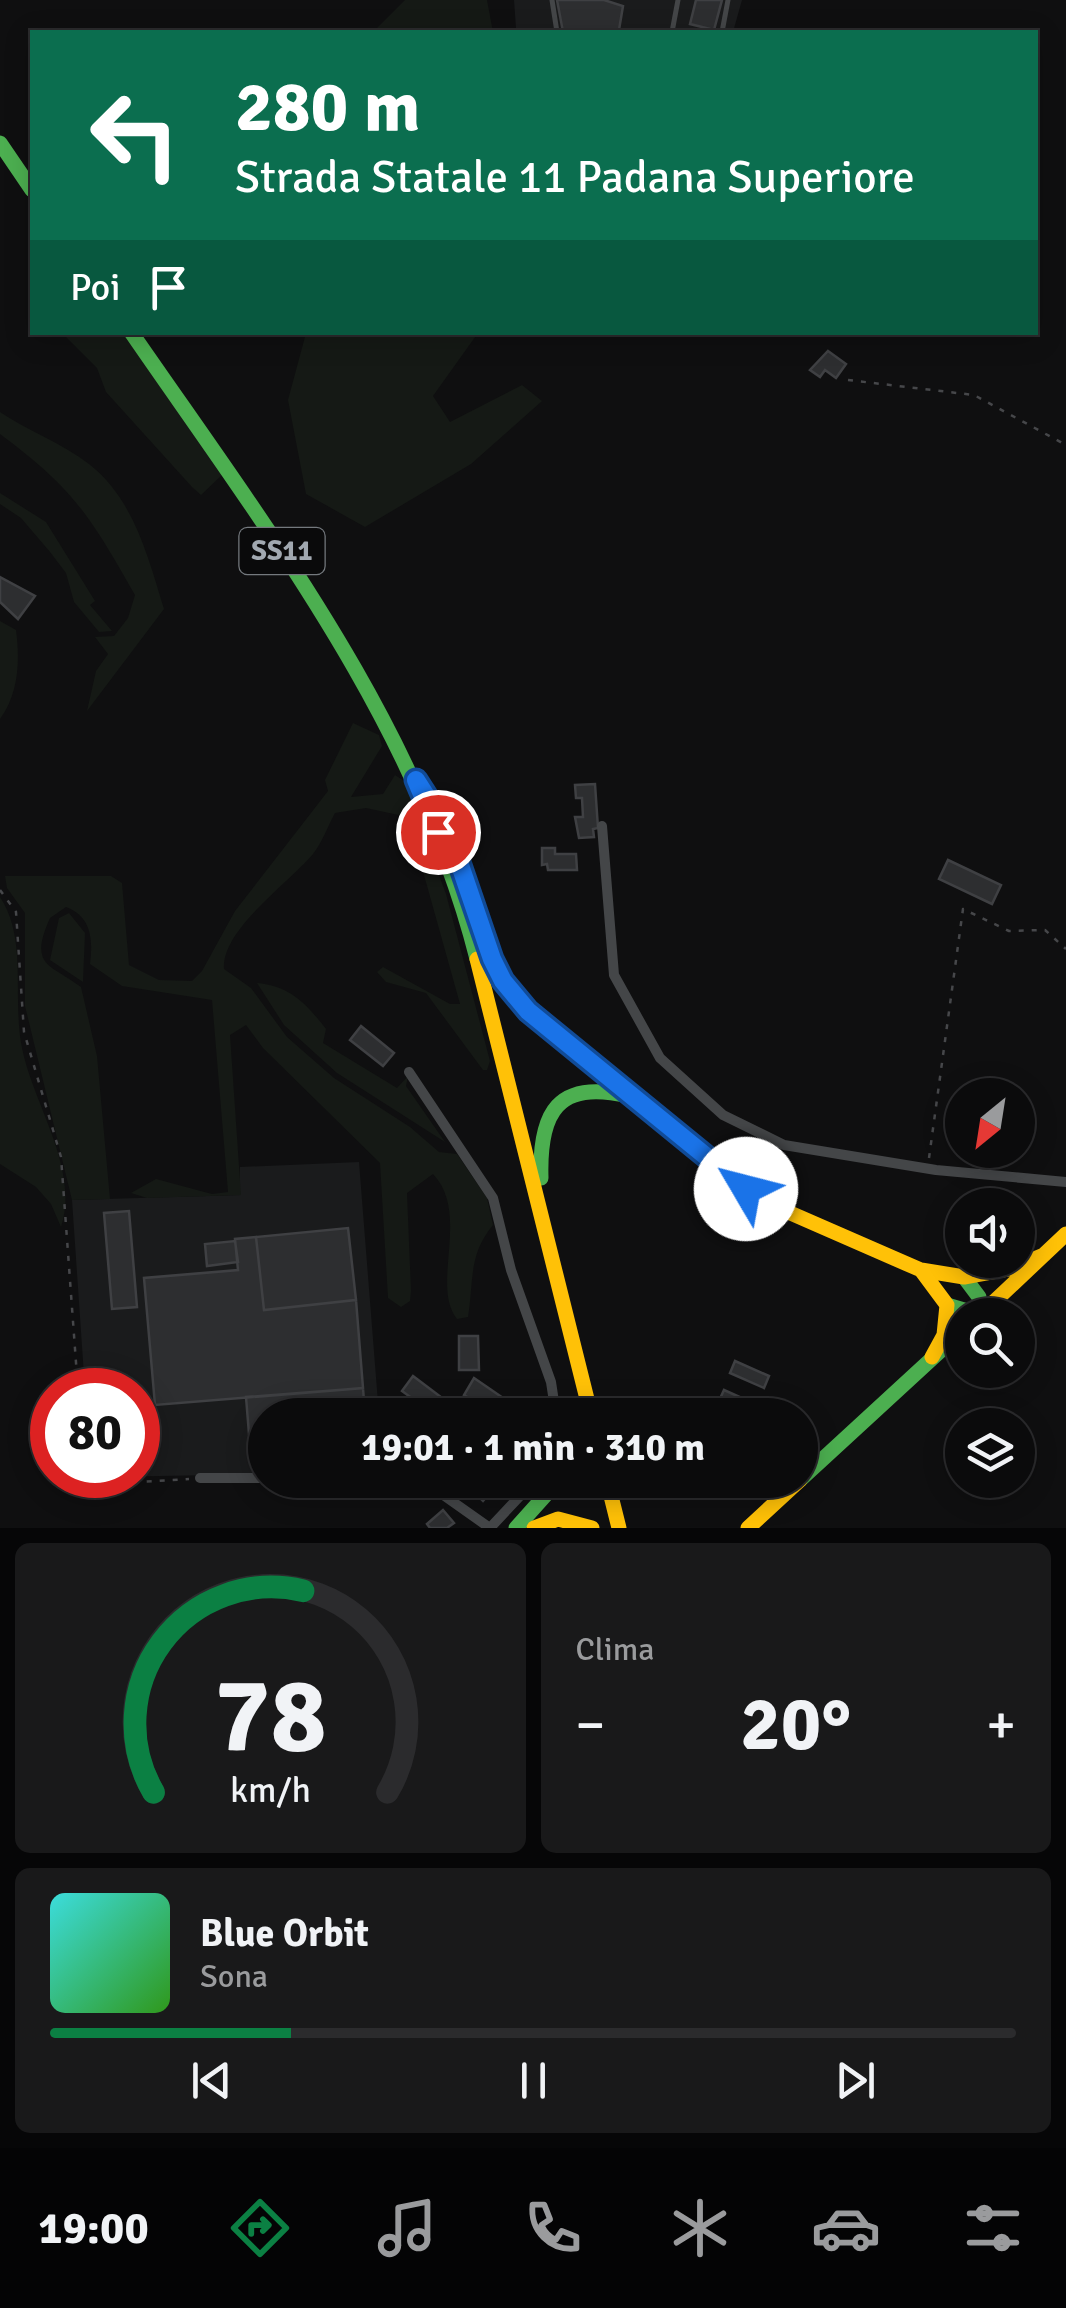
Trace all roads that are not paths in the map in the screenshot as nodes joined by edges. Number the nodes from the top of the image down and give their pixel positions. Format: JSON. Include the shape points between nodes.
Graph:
{"nodes":[{"id":1,"x":552,"y":0,"type":"edge"},
{"id":2,"x":678,"y":0,"type":"edge"},
{"id":3,"x":728,"y":0,"type":"edge"},
{"id":4,"x":557,"y":30,"type":"edge"},
{"id":5,"x":672,"y":30,"type":"edge"},
{"id":6,"x":722,"y":30,"type":"edge"},
{"id":7,"x":0,"y":144,"type":"edge"},
{"id":8,"x":30,"y":187,"type":"edge"},
{"id":9,"x":133,"y":335,"type":"edge"},
{"id":10,"x":416,"y":780,"type":"junction"},
{"id":11,"x":602,"y":826,"type":"dead end"},
{"id":12,"x":409,"y":1072,"type":"dead end"},
{"id":13,"x":639,"y":1099,"type":"junction"},
{"id":14,"x":1066,"y":1182,"type":"edge"},
{"id":15,"x":1066,"y":1234,"type":"edge"},
{"id":16,"x":546,"y":1235,"type":"junction"},
{"id":17,"x":1044,"y":1254,"type":"junction"},
{"id":18,"x":1035,"y":1258,"type":"edge"},
{"id":19,"x":921,"y":1270,"type":"junction"},
{"id":20,"x":945,"y":1274,"type":"edge"},
{"id":21,"x":999,"y":1298,"type":"edge"},
{"id":22,"x":945,"y":1302,"type":"edge"},
{"id":23,"x":945,"y":1325,"type":"edge"},
{"id":24,"x":945,"y":1345,"type":"edge"},
{"id":25,"x":576,"y":1356,"type":"junction"},
{"id":26,"x":932,"y":1357,"type":"junction"},
{"id":27,"x":553,"y":1398,"type":"edge"},
{"id":28,"x":577,"y":1398,"type":"edge"},
{"id":29,"x":587,"y":1398,"type":"edge"},
{"id":30,"x":818,"y":1463,"type":"edge"},
{"id":31,"x":200,"y":1478,"type":"road end"},
{"id":32,"x":248,"y":1478,"type":"edge"},
{"id":33,"x":448,"y":1498,"type":"edge"},
{"id":34,"x":519,"y":1498,"type":"edge"},
{"id":35,"x":543,"y":1498,"type":"edge"},
{"id":36,"x":612,"y":1498,"type":"edge"},
{"id":37,"x":780,"y":1498,"type":"edge"},
{"id":38,"x":490,"y":1528,"type":"edge"},
{"id":39,"x":516,"y":1528,"type":"edge"},
{"id":40,"x":534,"y":1528,"type":"edge"},
{"id":41,"x":592,"y":1528,"type":"edge"},
{"id":42,"x":619,"y":1528,"type":"edge"},
{"id":43,"x":748,"y":1528,"type":"edge"}],
"edges":[{"from":1,"to":4,"type":"lane"},
{"from":2,"to":5,"type":"lane"},
{"from":3,"to":6,"type":"lane"},
{"from":7,"to":8,"type":"main road"},
{"from":9,"to":10,"type":"main road","number":"SS11","via":[[294,569]]},
{"from":10,"to":13,"type":"main road","via":[[448,830],[503,981],[528,1011]]},
{"from":10,"to":16,"type":"main road","number":"SS11","via":[[460,897]]},
{"from":11,"to":14,"type":"street","via":[[614,976],[660,1058],[723,1114],[784,1145],[936,1170]]},
{"from":12,"to":27,"type":"street","via":[[492,1198]]},
{"from":13,"to":16,"type":"main road","via":[[594,1087],[575,1091],[548,1114],[539,1158]]},
{"from":13,"to":19,"type":"main road","via":[[746,1189]]},
{"from":15,"to":17,"type":"main road"},
{"from":16,"to":25,"type":"main road","number":"SS11"},
{"from":17,"to":18,"type":"main road"},
{"from":17,"to":21,"type":"main road"},
{"from":19,"to":20,"type":"main road"},
{"from":19,"to":22,"type":"main road"},
{"from":23,"to":26,"type":"main road"},
{"from":24,"to":26,"type":"main road"},
{"from":25,"to":28,"type":"main road"},
{"from":25,"to":29,"type":"main road","number":"SS11"},
{"from":26,"to":30,"type":"main road"},
{"from":31,"to":32,"type":"street"},
{"from":33,"to":38,"type":"street"},
{"from":34,"to":38,"type":"street"},
{"from":35,"to":39,"type":"main road"},
{"from":36,"to":42,"type":"main road"},
{"from":37,"to":43,"type":"main road"},
{"from":40,"to":41,"type":"main road","via":[[558,1519]]}]}
